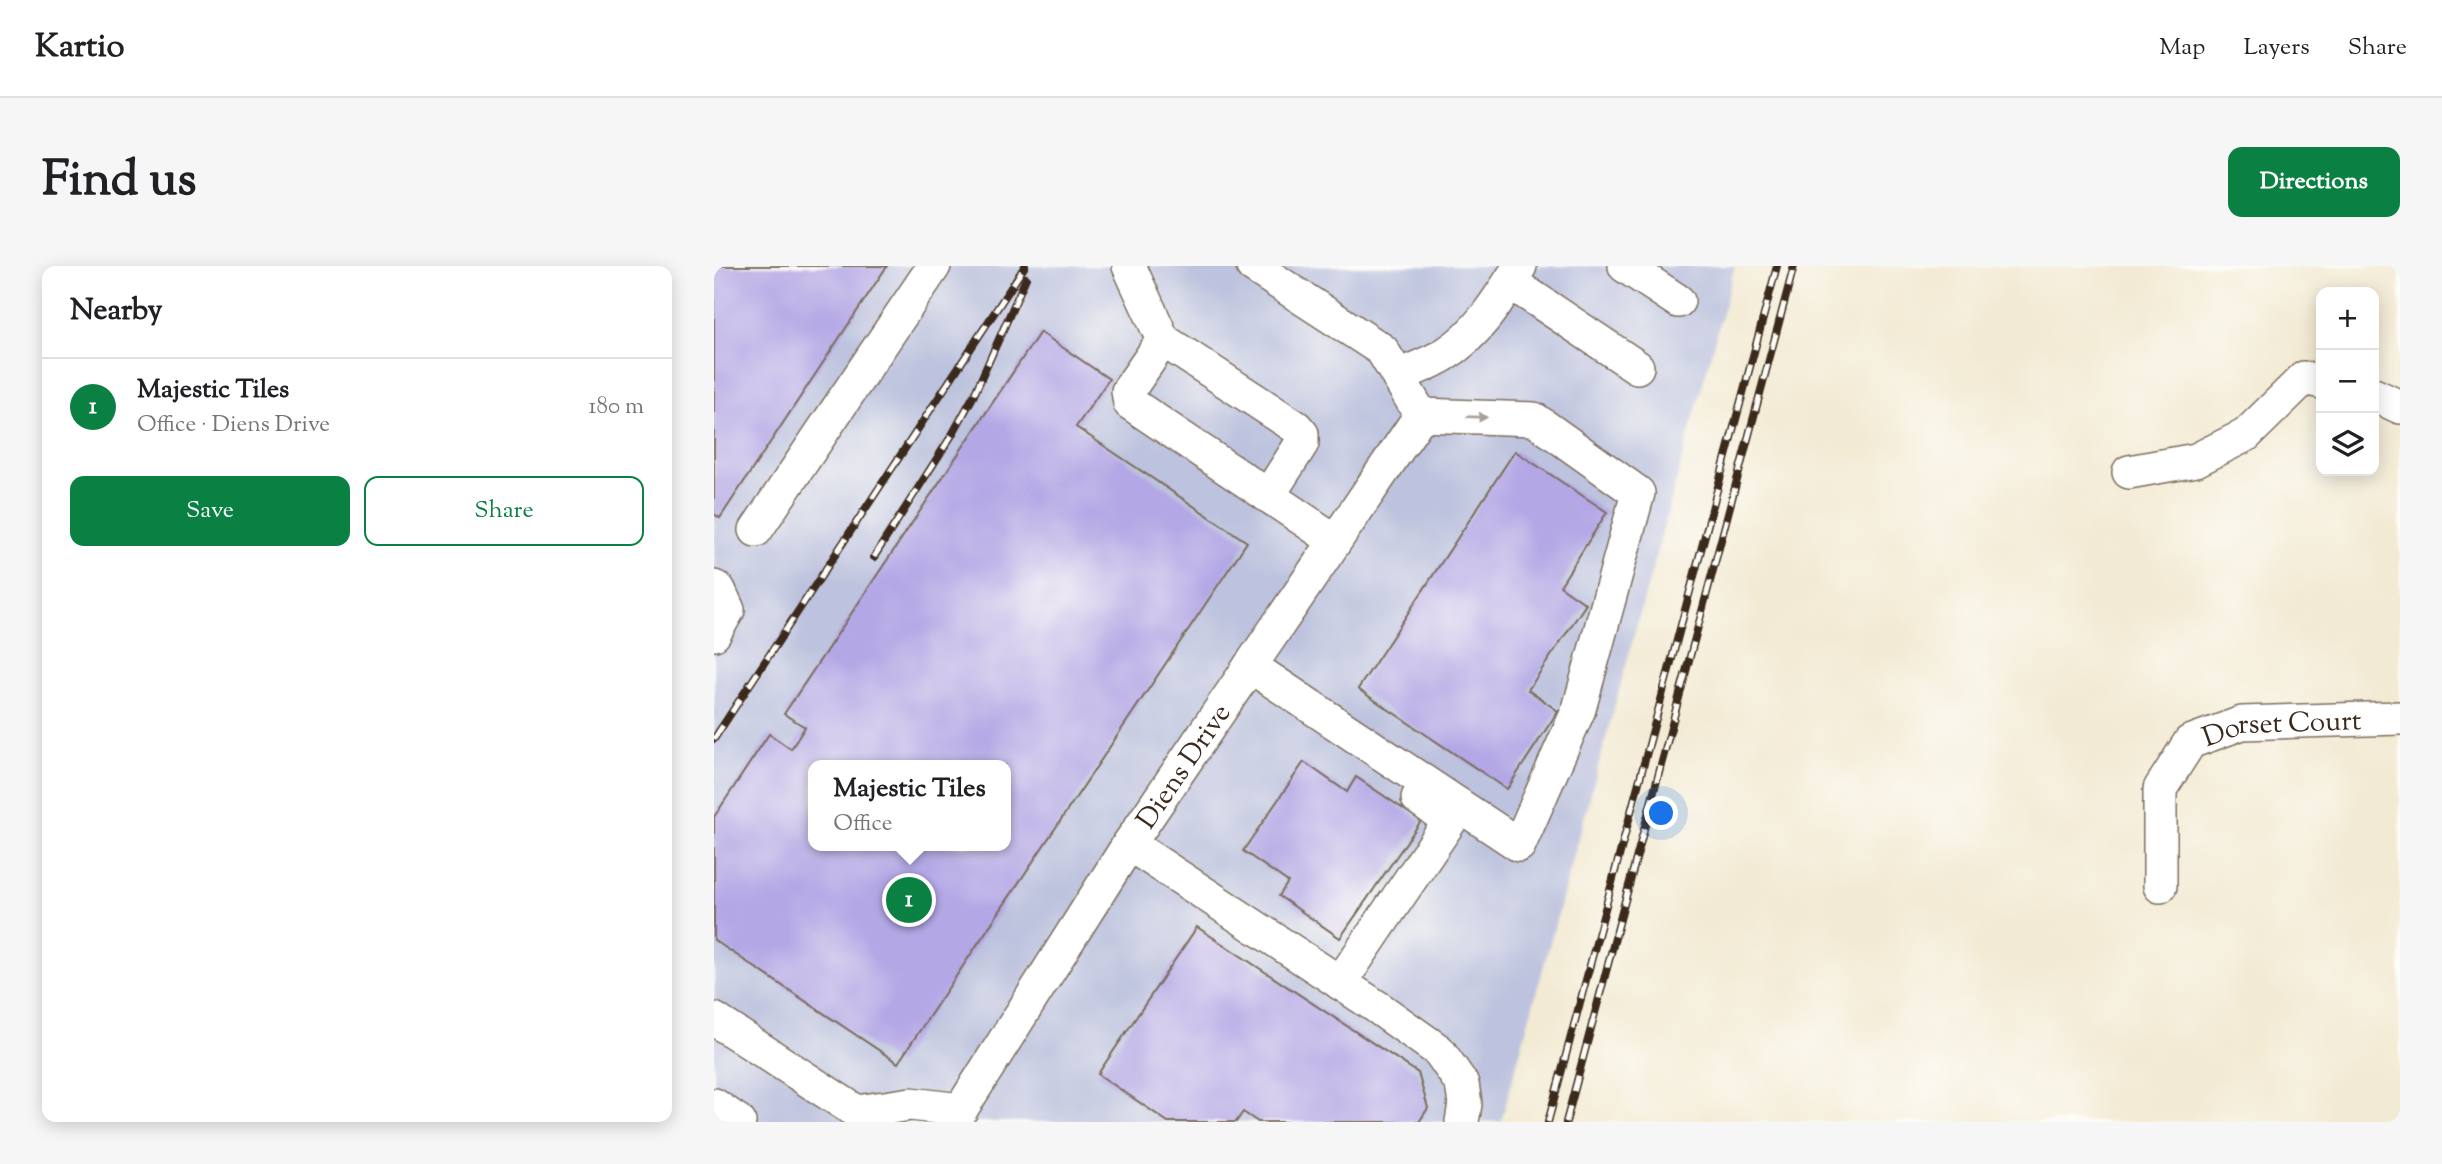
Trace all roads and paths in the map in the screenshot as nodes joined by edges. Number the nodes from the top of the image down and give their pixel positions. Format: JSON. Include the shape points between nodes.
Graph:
{"nodes":[{"id":1,"x":934,"y":266,"type":"edge"},
{"id":2,"x":1129,"y":266,"type":"edge"},
{"id":3,"x":1253,"y":266,"type":"edge"},
{"id":4,"x":1625,"y":266,"type":"edge"},
{"id":5,"x":1515,"y":274,"type":"edge"},
{"id":6,"x":1678,"y":301,"type":"dead end"},
{"id":7,"x":1163,"y":340,"type":"junction"},
{"id":8,"x":1637,"y":367,"type":"dead end"},
{"id":9,"x":1398,"y":376,"type":"junction"},
{"id":10,"x":2313,"y":381,"type":"edge"},
{"id":11,"x":2379,"y":397,"type":"edge"},
{"id":12,"x":2400,"y":407,"type":"edge"},
{"id":13,"x":1421,"y":415,"type":"junction"},
{"id":14,"x":2129,"y":471,"type":"dead end"},
{"id":15,"x":1268,"y":496,"type":"junction"},
{"id":16,"x":756,"y":530,"type":"dead end"},
{"id":17,"x":1334,"y":540,"type":"junction"},
{"id":18,"x":714,"y":587,"type":"edge"},
{"id":19,"x":714,"y":634,"type":"edge"},
{"id":20,"x":1247,"y":671,"type":"junction"},
{"id":21,"x":2400,"y":718,"type":"edge"},
{"id":22,"x":1129,"y":844,"type":"junction"},
{"id":23,"x":2160,"y":886,"type":"dead end"},
{"id":24,"x":1340,"y":983,"type":"junction"},
{"id":25,"x":714,"y":1019,"type":"edge"},
{"id":26,"x":714,"y":1105,"type":"edge"},
{"id":27,"x":957,"y":1116,"type":"edge"},
{"id":28,"x":740,"y":1122,"type":"edge"},
{"id":29,"x":1462,"y":1122,"type":"edge"}],
"edges":[{"from":1,"to":16,"type":"street"},
{"from":2,"to":7,"type":"street"},
{"from":3,"to":9,"type":"street","via":[[1382,350]]},
{"from":4,"to":6,"type":"street"},
{"from":5,"to":8,"type":"street"},
{"from":5,"to":9,"type":"street","via":[[1487,314],[1455,347]]},
{"from":7,"to":15,"type":"street","via":[[1302,434],[1302,443]]},
{"from":7,"to":15,"type":"street","via":[[1128,391],[1130,403]]},
{"from":9,"to":13,"type":"street"},
{"from":10,"to":14,"type":"street","via":[[2246,435],[2196,460]]},
{"from":11,"to":12,"type":"street"},
{"from":13,"to":17,"type":"street","name":"Diens Drive"},
{"from":13,"to":20,"type":"street","one_way":true,"via":[[1534,419],[1638,493],[1579,709],[1519,845]]},
{"from":15,"to":17,"type":"street"},
{"from":17,"to":20,"type":"street","name":"Diens Drive"},
{"from":18,"to":19,"type":"street","via":[[728,610]]},
{"from":20,"to":22,"type":"street","name":"Diens Drive"},
{"from":20,"to":24,"type":"street","via":[[1450,821]]},
{"from":21,"to":23,"type":"street","name":"Dorset Court","via":[[2242,723],[2190,742],[2160,789]]},
{"from":22,"to":24,"type":"street"},
{"from":22,"to":27,"type":"street","name":"Diens Drive"},
{"from":24,"to":29,"type":"street","via":[[1439,1051],[1462,1084]]},
{"from":25,"to":27,"type":"street","via":[[857,1112],[911,1104]]},
{"from":26,"to":28,"type":"street"}]}
